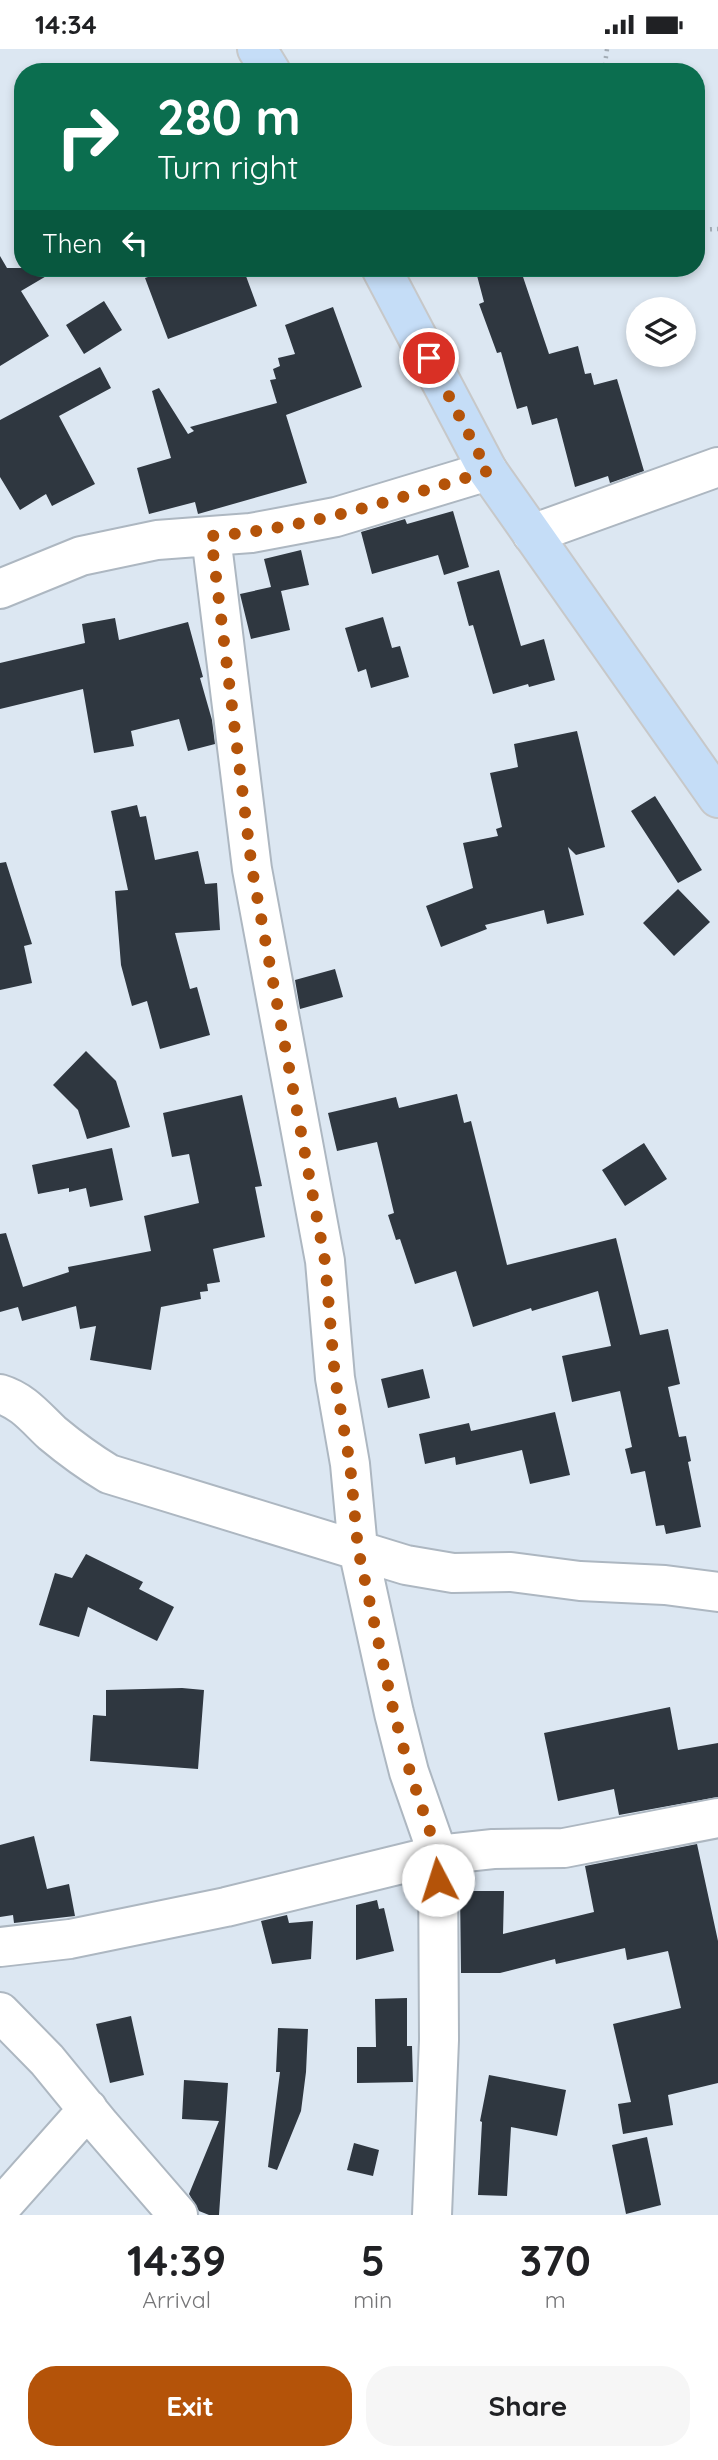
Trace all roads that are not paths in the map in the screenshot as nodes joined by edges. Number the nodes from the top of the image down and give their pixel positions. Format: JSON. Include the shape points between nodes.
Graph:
{"nodes":[{"id":1,"x":386,"y":277,"type":"edge"},
{"id":2,"x":718,"y":467,"type":"edge"},
{"id":3,"x":488,"y":471,"type":"junction"},
{"id":4,"x":532,"y":534,"type":"junction"},
{"id":5,"x":211,"y":536,"type":"junction"},
{"id":6,"x":0,"y":589,"type":"edge"},
{"id":7,"x":718,"y":798,"type":"edge"},
{"id":8,"x":0,"y":1394,"type":"edge"},
{"id":9,"x":358,"y":1549,"type":"junction"},
{"id":10,"x":718,"y":1592,"type":"edge"},
{"id":11,"x":718,"y":1818,"type":"edge"},
{"id":12,"x":438,"y":1855,"type":"junction"},
{"id":13,"x":0,"y":1947,"type":"edge"},
{"id":14,"x":0,"y":2012,"type":"edge"},
{"id":15,"x":88,"y":2109,"type":"junction"},
{"id":16,"x":0,"y":2209,"type":"edge"},
{"id":17,"x":178,"y":2215,"type":"edge"},
{"id":18,"x":432,"y":2215,"type":"edge"}],
"edges":[{"from":1,"to":3,"type":"main road"},
{"from":2,"to":4,"type":"street"},
{"from":3,"to":4,"type":"main road"},
{"from":3,"to":5,"type":"street","via":[[336,517]]},
{"from":4,"to":7,"type":"main road"},
{"from":5,"to":6,"type":"street","via":[[158,540],[81,556]]},
{"from":5,"to":9,"type":"street","via":[[252,869],[325,1261]]},
{"from":8,"to":9,"type":"street","via":[[27,1408],[83,1458],[109,1474]]},
{"from":9,"to":10,"type":"street","via":[[406,1565],[453,1573],[511,1572]]},
{"from":9,"to":12,"type":"street","via":[[394,1713]]},
{"from":11,"to":12,"type":"street","via":[[564,1848]]},
{"from":12,"to":13,"type":"street","via":[[226,1907],[70,1939]]},
{"from":12,"to":18,"type":"street","via":[[439,2040]]},
{"from":14,"to":15,"type":"street"},
{"from":15,"to":16,"type":"street"},
{"from":15,"to":17,"type":"street"}]}
